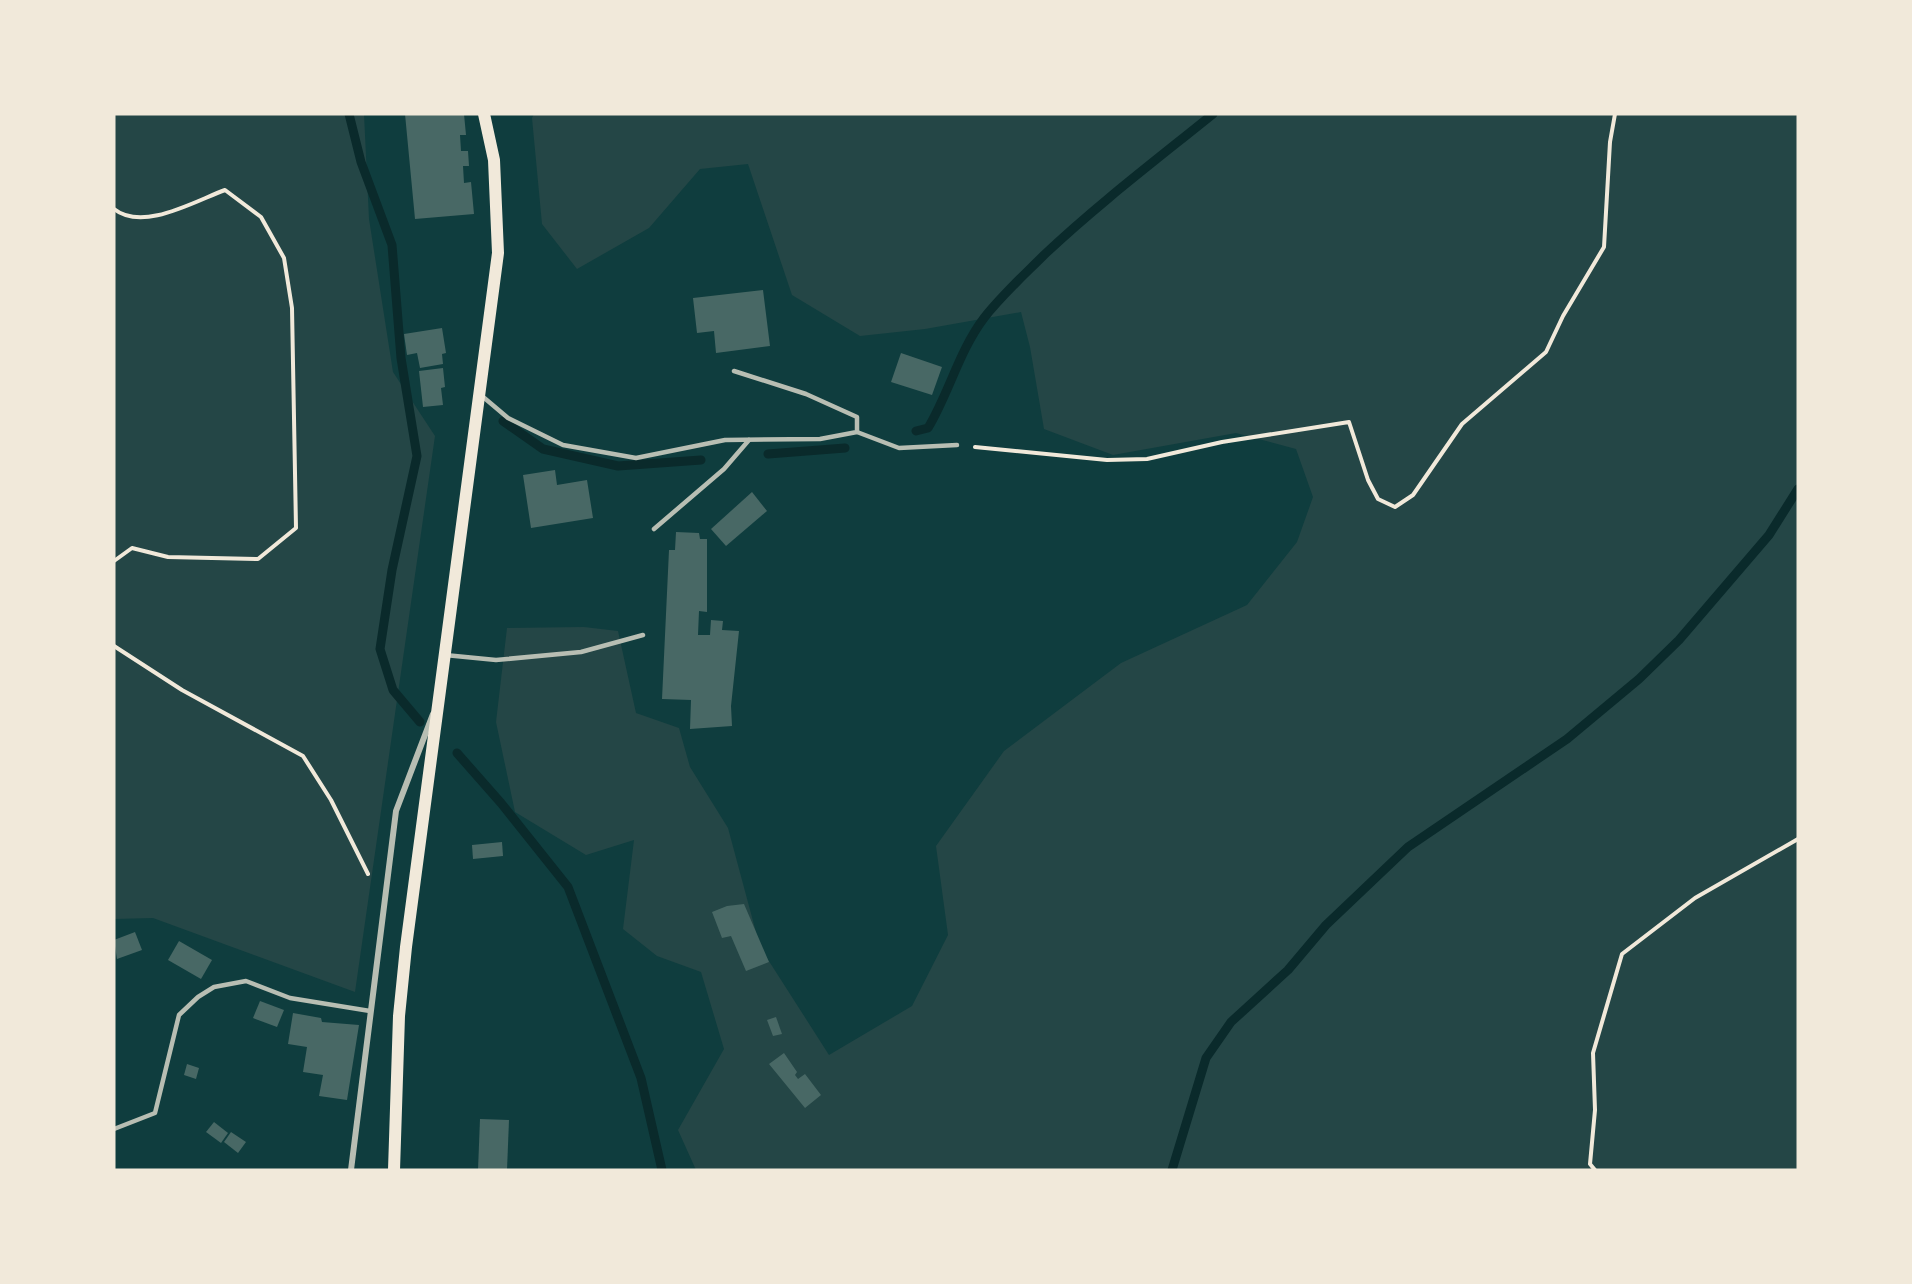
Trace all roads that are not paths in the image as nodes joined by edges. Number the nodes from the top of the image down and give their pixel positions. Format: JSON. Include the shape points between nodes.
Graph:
{"nodes":[{"id":1,"x":484,"y":114,"type":"edge"},
{"id":2,"x":734,"y":370,"type":"dead end"},
{"id":3,"x":480,"y":393,"type":"junction"},
{"id":4,"x":857,"y":432,"type":"junction"},
{"id":5,"x":749,"y":440,"type":"junction"},
{"id":6,"x":957,"y":445,"type":"road end"},
{"id":7,"x":654,"y":529,"type":"dead end"},
{"id":8,"x":643,"y":635,"type":"dead end"},
{"id":9,"x":445,"y":655,"type":"junction"},
{"id":10,"x":439,"y":700,"type":"junction"},
{"id":11,"x":370,"y":1011,"type":"junction"},
{"id":12,"x":114,"y":1129,"type":"edge"},
{"id":13,"x":351,"y":1170,"type":"edge"},
{"id":14,"x":394,"y":1170,"type":"edge"}],
"edges":[{"from":1,"to":3,"type":"main road","via":[[494,160],[498,254]]},
{"from":2,"to":4,"type":"lane","via":[[806,394],[857,417]]},
{"from":3,"to":5,"type":"lane","via":[[508,418],[563,445],[636,458],[725,440]]},
{"from":3,"to":9,"type":"main road"},
{"from":4,"to":5,"type":"lane","via":[[820,439]]},
{"from":4,"to":6,"type":"lane","via":[[899,448]]},
{"from":5,"to":7,"type":"lane","via":[[724,470]]},
{"from":8,"to":9,"type":"lane","via":[[581,652],[496,660]]},
{"from":9,"to":10,"type":"main road"},
{"from":10,"to":11,"type":"street","via":[[396,812]]},
{"from":10,"to":14,"type":"main road","via":[[399,1016]]},
{"from":11,"to":12,"type":"lane","via":[[290,998],[246,981],[214,987],[179,1015],[155,1113]]},
{"from":11,"to":13,"type":"street"}]}
